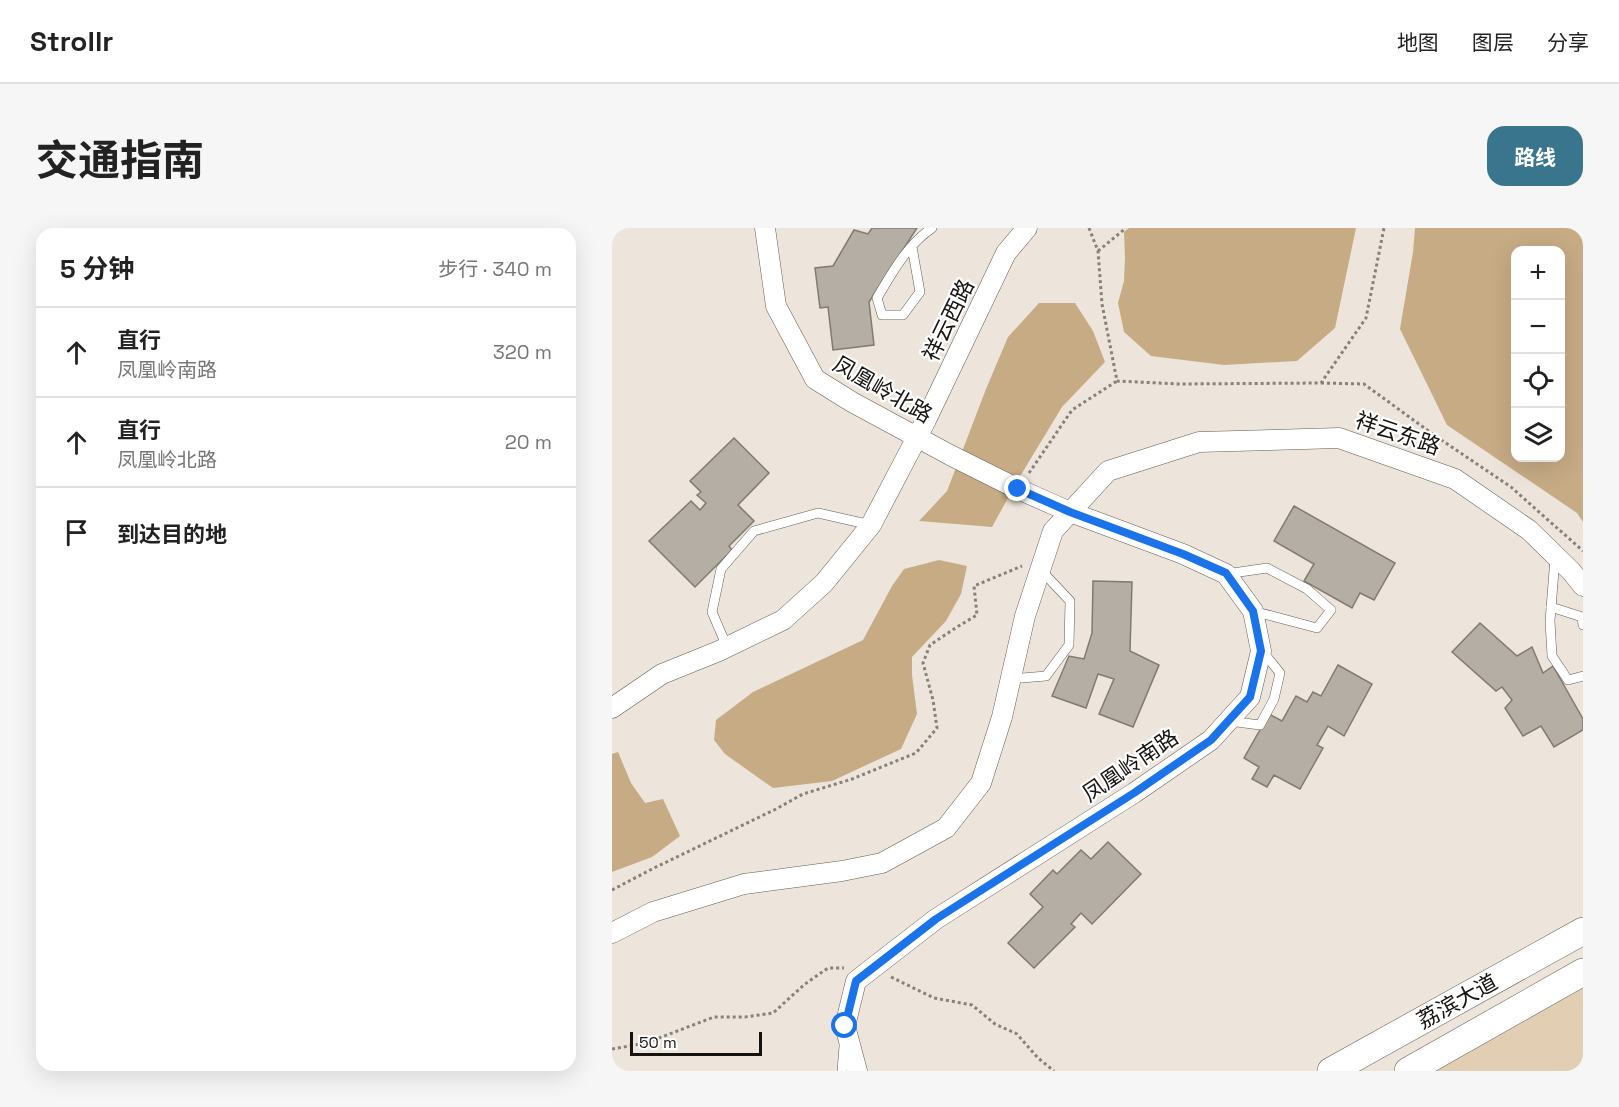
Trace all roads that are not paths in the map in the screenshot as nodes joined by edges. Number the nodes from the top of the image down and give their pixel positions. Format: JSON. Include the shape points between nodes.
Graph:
{"nodes":[{"id":1,"x":765,"y":228,"type":"edge"},
{"id":2,"x":932,"y":228,"type":"edge"},
{"id":3,"x":1027,"y":228,"type":"edge"},
{"id":4,"x":912,"y":247,"type":"junction"},
{"id":5,"x":917,"y":437,"type":"junction"},
{"id":6,"x":1070,"y":512,"type":"junction"},
{"id":7,"x":870,"y":525,"type":"junction"},
{"id":8,"x":1556,"y":556,"type":"junction"},
{"id":9,"x":1042,"y":563,"type":"junction"},
{"id":10,"x":1226,"y":573,"type":"junction"},
{"id":11,"x":1583,"y":586,"type":"edge"},
{"id":12,"x":1551,"y":607,"type":"junction"},
{"id":13,"x":1253,"y":611,"type":"junction"},
{"id":14,"x":1583,"y":625,"type":"edge"},
{"id":15,"x":727,"y":646,"type":"junction"},
{"id":16,"x":1583,"y":676,"type":"edge"},
{"id":17,"x":1011,"y":679,"type":"junction"},
{"id":18,"x":612,"y":708,"type":"edge"},
{"id":19,"x":1583,"y":931,"type":"edge"},
{"id":20,"x":612,"y":933,"type":"edge"},
{"id":21,"x":1583,"y":972,"type":"edge"},
{"id":22,"x":845,"y":1026,"type":"junction"},
{"id":23,"x":842,"y":1071,"type":"edge"},
{"id":24,"x":856,"y":1071,"type":"edge"},
{"id":25,"x":1331,"y":1071,"type":"edge"},
{"id":26,"x":1408,"y":1071,"type":"edge"}],
"edges":[{"from":1,"to":5,"type":"street","name":"凤凰岭北路","via":[[776,306],[815,379]]},
{"from":2,"to":4,"type":"lane"},
{"from":3,"to":5,"type":"street","name":"祥云西路","via":[[1006,253]]},
{"from":4,"to":4,"type":"lane","via":[[877,298],[882,315],[903,315],[920,292]]},
{"from":5,"to":6,"type":"street","name":"凤凰岭北路"},
{"from":5,"to":7,"type":"street","name":"祥云西路"},
{"from":6,"to":8,"type":"street","name":"祥云东路","via":[[1108,471],[1200,442],[1340,438],[1455,479],[1529,530]]},
{"from":6,"to":9,"type":"street","name":"祥云东路","via":[[1053,531]]},
{"from":6,"to":10,"type":"street"},
{"from":7,"to":15,"type":"street","name":"祥云西路","via":[[824,583],[783,620]]},
{"from":7,"to":15,"type":"lane","via":[[818,513],[754,531],[721,569],[712,612]]},
{"from":8,"to":11,"type":"street","name":"祥云东路"},
{"from":8,"to":12,"type":"lane"},
{"from":9,"to":17,"type":"street","name":"祥云东路"},
{"from":9,"to":17,"type":"lane","via":[[1070,602],[1069,645],[1046,676]]},
{"from":10,"to":13,"type":"street","name":"凤凰岭南路"},
{"from":10,"to":13,"type":"lane","via":[[1267,568],[1307,589],[1331,610],[1317,628]]},
{"from":12,"to":14,"type":"lane","via":[[1582,617]]},
{"from":12,"to":16,"type":"lane","via":[[1552,656],[1568,680]]},
{"from":13,"to":22,"type":"street","name":"凤凰岭南路","via":[[1261,651],[1250,697],[1211,740],[936,919],[856,981]]},
{"from":15,"to":18,"type":"street","name":"祥云西路","via":[[662,674]]},
{"from":17,"to":20,"type":"street","name":"祥云东路","via":[[981,783],[946,828],[882,863],[744,884],[653,912]]},
{"from":19,"to":25,"type":"main road","name":"荔滨大道"},
{"from":21,"to":26,"type":"main road","name":"荔滨大道"},
{"from":22,"to":23,"type":"lane"},
{"from":22,"to":24,"type":"street","name":"凤凰岭南路"}]}
